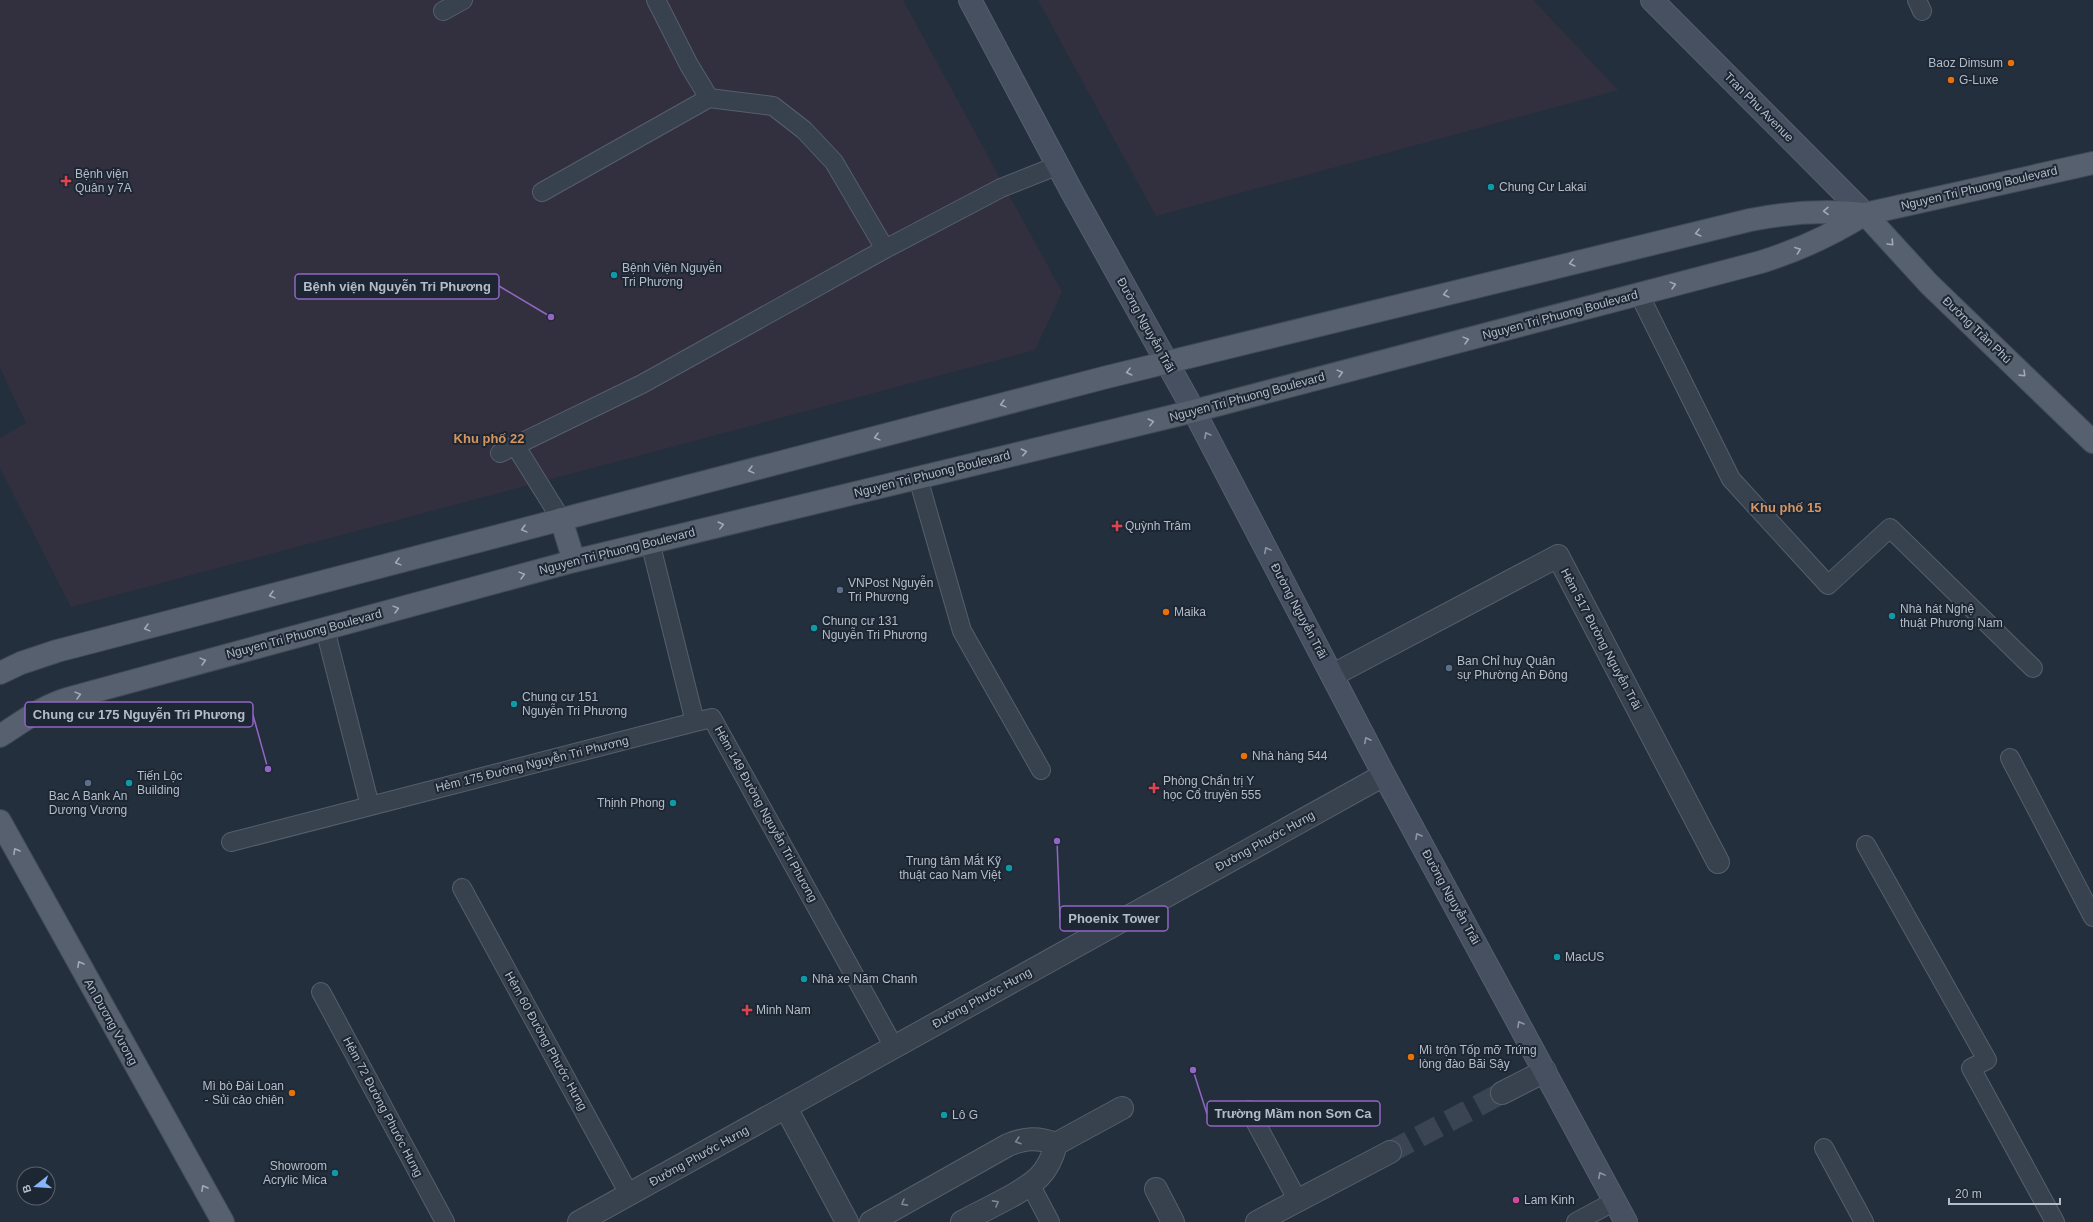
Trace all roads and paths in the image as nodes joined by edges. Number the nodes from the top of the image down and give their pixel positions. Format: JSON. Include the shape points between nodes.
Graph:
{"nodes":[{"id":1,"x":463,"y":0,"type":"edge"},
{"id":2,"x":656,"y":0,"type":"edge"},
{"id":3,"x":970,"y":0,"type":"edge"},
{"id":4,"x":1652,"y":0,"type":"edge"},
{"id":5,"x":443,"y":10,"type":"dead end"},
{"id":6,"x":709,"y":98,"type":"junction"},
{"id":7,"x":2093,"y":163,"type":"edge"},
{"id":8,"x":1059,"y":165,"type":"junction"},
{"id":9,"x":542,"y":192,"type":"dead end"},
{"id":10,"x":1865,"y":214,"type":"junction"},
{"id":11,"x":885,"y":249,"type":"junction"},
{"id":12,"x":1639,"y":294,"type":"junction"},
{"id":13,"x":1166,"y":362,"type":"junction"},
{"id":14,"x":1194,"y":411,"type":"junction"},
{"id":15,"x":2093,"y":442,"type":"edge"},
{"id":16,"x":918,"y":478,"type":"junction"},
{"id":17,"x":562,"y":519,"type":"junction"},
{"id":18,"x":650,"y":542,"type":"junction"},
{"id":19,"x":574,"y":561,"type":"junction"},
{"id":20,"x":325,"y":628,"type":"junction"},
{"id":21,"x":2034,"y":668,"type":"dead end"},
{"id":22,"x":0,"y":673,"type":"edge"},
{"id":23,"x":1333,"y":675,"type":"junction"},
{"id":24,"x":695,"y":722,"type":"junction"},
{"id":25,"x":0,"y":736,"type":"edge"},
{"id":26,"x":2010,"y":758,"type":"dead end"},
{"id":27,"x":1041,"y":770,"type":"dead end"},
{"id":28,"x":1384,"y":775,"type":"junction"},
{"id":29,"x":370,"y":806,"type":"junction"},
{"id":30,"x":0,"y":821,"type":"edge"},
{"id":31,"x":231,"y":842,"type":"dead end"},
{"id":32,"x":1866,"y":844,"type":"dead end"},
{"id":33,"x":1718,"y":862,"type":"dead end"},
{"id":34,"x":462,"y":888,"type":"dead end"},
{"id":35,"x":2093,"y":917,"type":"edge"},
{"id":36,"x":321,"y":992,"type":"dead end"},
{"id":37,"x":894,"y":1047,"type":"junction"},
{"id":38,"x":1545,"y":1070,"type":"junction"},
{"id":39,"x":1502,"y":1093,"type":"tunnel mouth"},
{"id":40,"x":786,"y":1108,"type":"junction"},
{"id":41,"x":1122,"y":1108,"type":"dead end"},
{"id":42,"x":1249,"y":1110,"type":"dead end"},
{"id":43,"x":1056,"y":1144,"type":"junction"},
{"id":44,"x":1824,"y":1148,"type":"dead end"},
{"id":45,"x":1390,"y":1152,"type":"tunnel mouth"},
{"id":46,"x":1030,"y":1184,"type":"junction"},
{"id":47,"x":1156,"y":1189,"type":"dead end"},
{"id":48,"x":629,"y":1194,"type":"junction"},
{"id":49,"x":1298,"y":1201,"type":"junction"},
{"id":50,"x":1615,"y":1202,"type":"junction"},
{"id":51,"x":223,"y":1222,"type":"edge"},
{"id":52,"x":445,"y":1222,"type":"edge"},
{"id":53,"x":579,"y":1222,"type":"edge"},
{"id":54,"x":847,"y":1222,"type":"edge"},
{"id":55,"x":871,"y":1222,"type":"edge"},
{"id":56,"x":962,"y":1222,"type":"edge"},
{"id":57,"x":1050,"y":1222,"type":"edge"},
{"id":58,"x":1173,"y":1222,"type":"edge"},
{"id":59,"x":1257,"y":1222,"type":"edge"},
{"id":60,"x":1576,"y":1222,"type":"edge"},
{"id":61,"x":1626,"y":1222,"type":"edge"},
{"id":62,"x":1864,"y":1222,"type":"edge"},
{"id":63,"x":2055,"y":1222,"type":"edge"}],
"edges":[{"from":1,"to":5,"type":"lane"},
{"from":2,"to":6,"type":"lane"},
{"from":3,"to":8,"type":"main road","name":"Đường Nguyễn Trãi"},
{"from":4,"to":10,"type":"main road","name":"Tran Phu Avenue"},
{"from":6,"to":9,"type":"lane"},
{"from":6,"to":11,"type":"lane","via":[[773,106],[804,130],[834,162]]},
{"from":7,"to":10,"type":"main road","name":"Nguyen Tri Phuong Boulevard"},
{"from":8,"to":11,"type":"lane","via":[[1001,188]]},
{"from":8,"to":13,"type":"main road","name":"Đường Nguyễn Trãi"},
{"from":12,"to":10,"type":"main road","name":"Nguyen Tri Phuong Boulevard","one_way":true,"via":[[1784,255],[1837,232]]},
{"from":10,"to":13,"type":"main road","name":"Nguyen Tri Phuong Boulevard","one_way":true,"via":[[1800,212],[1750,220]]},
{"from":10,"to":15,"type":"main road","name":"Đường Trần Phú","one_way":true,"via":[[1930,284]]},
{"from":11,"to":17,"type":"lane","via":[[642,384],[508,449]]},
{"from":14,"to":12,"type":"main road","name":"Nguyen Tri Phuong Boulevard","one_way":true},
{"from":12,"to":21,"type":"lane","via":[[1731,479],[1828,585],[1890,528]]},
{"from":13,"to":14,"type":"main road","name":"Đường Nguyễn Trãi"},
{"from":13,"to":17,"type":"main road","name":"Nguyen Tri Phuong Boulevard","one_way":true},
{"from":16,"to":14,"type":"main road","name":"Nguyen Tri Phuong Boulevard","one_way":true},
{"from":23,"to":14,"type":"main road","name":"Đường Nguyễn Trãi","one_way":true},
{"from":18,"to":16,"type":"main road","name":"Nguyen Tri Phuong Boulevard","one_way":true},
{"from":16,"to":27,"type":"lane","via":[[962,631]]},
{"from":17,"to":19,"type":"main road"},
{"from":17,"to":22,"type":"main road","name":"Nguyen Tri Phuong Boulevard","one_way":true,"via":[[57,651]]},
{"from":18,"to":19,"type":"main road","name":"Nguyen Tri Phuong Boulevard"},
{"from":18,"to":24,"type":"lane"},
{"from":20,"to":19,"type":"main road","name":"Nguyen Tri Phuong Boulevard","one_way":true},
{"from":25,"to":20,"type":"main road","name":"Nguyen Tri Phuong Boulevard","one_way":true,"via":[[55,702]]},
{"from":20,"to":29,"type":"lane"},
{"from":28,"to":23,"type":"main road","name":"Đường Nguyễn Trãi","one_way":true},
{"from":23,"to":33,"type":"street","name":"Hẻm 517 Đường Nguyễn Trãi","via":[[1558,556]]},
{"from":24,"to":29,"type":"lane","name":"Hẻm 175 Đường Nguyễn Tri Phương"},
{"from":24,"to":37,"type":"lane","name":"Hẻm 149 Đường Nguyễn Tri Phương","via":[[712,718]]},
{"from":26,"to":35,"type":"lane"},
{"from":28,"to":37,"type":"street","name":"Đường Phước Hưng"},
{"from":38,"to":28,"type":"main road","name":"Đường Nguyễn Trãi","one_way":true},
{"from":29,"to":31,"type":"lane","name":"Hẻm 175 Đường Nguyễn Tri Phương"},
{"from":51,"to":30,"type":"main road","name":"An Dương Vương","one_way":true},
{"from":32,"to":63,"type":"lane","via":[[1987,1060],[1971,1068]]},
{"from":34,"to":48,"type":"lane","name":"Hẻm 60 Đường Phước Hưng"},
{"from":36,"to":52,"type":"lane","name":"Hẻm 72 Đường Phước Hưng"},
{"from":37,"to":40,"type":"street","name":"Đường Phước Hưng"},
{"from":38,"to":39,"type":"street"},
{"from":50,"to":38,"type":"main road","name":"Đường Nguyễn Trãi","one_way":true},
{"from":40,"to":48,"type":"street","name":"Đường Phước Hưng"},
{"from":40,"to":54,"type":"street"},
{"from":41,"to":43,"type":"street"},
{"from":42,"to":49,"type":"lane"},
{"from":43,"to":46,"type":"street","via":[[1048,1165]]},
{"from":43,"to":55,"type":"street","one_way":true,"via":[[1032,1138],[1019,1140]]},
{"from":44,"to":62,"type":"lane"},
{"from":45,"to":49,"type":"street"},
{"from":56,"to":46,"type":"street","one_way":true},
{"from":46,"to":57,"type":"lane"},
{"from":47,"to":58,"type":"street"},
{"from":48,"to":53,"type":"street","name":"Đường Phước Hưng"},
{"from":49,"to":59,"type":"street"},
{"from":50,"to":60,"type":"lane"},
{"from":50,"to":61,"type":"main road","name":"Đường Nguyễn Trãi"}]}
